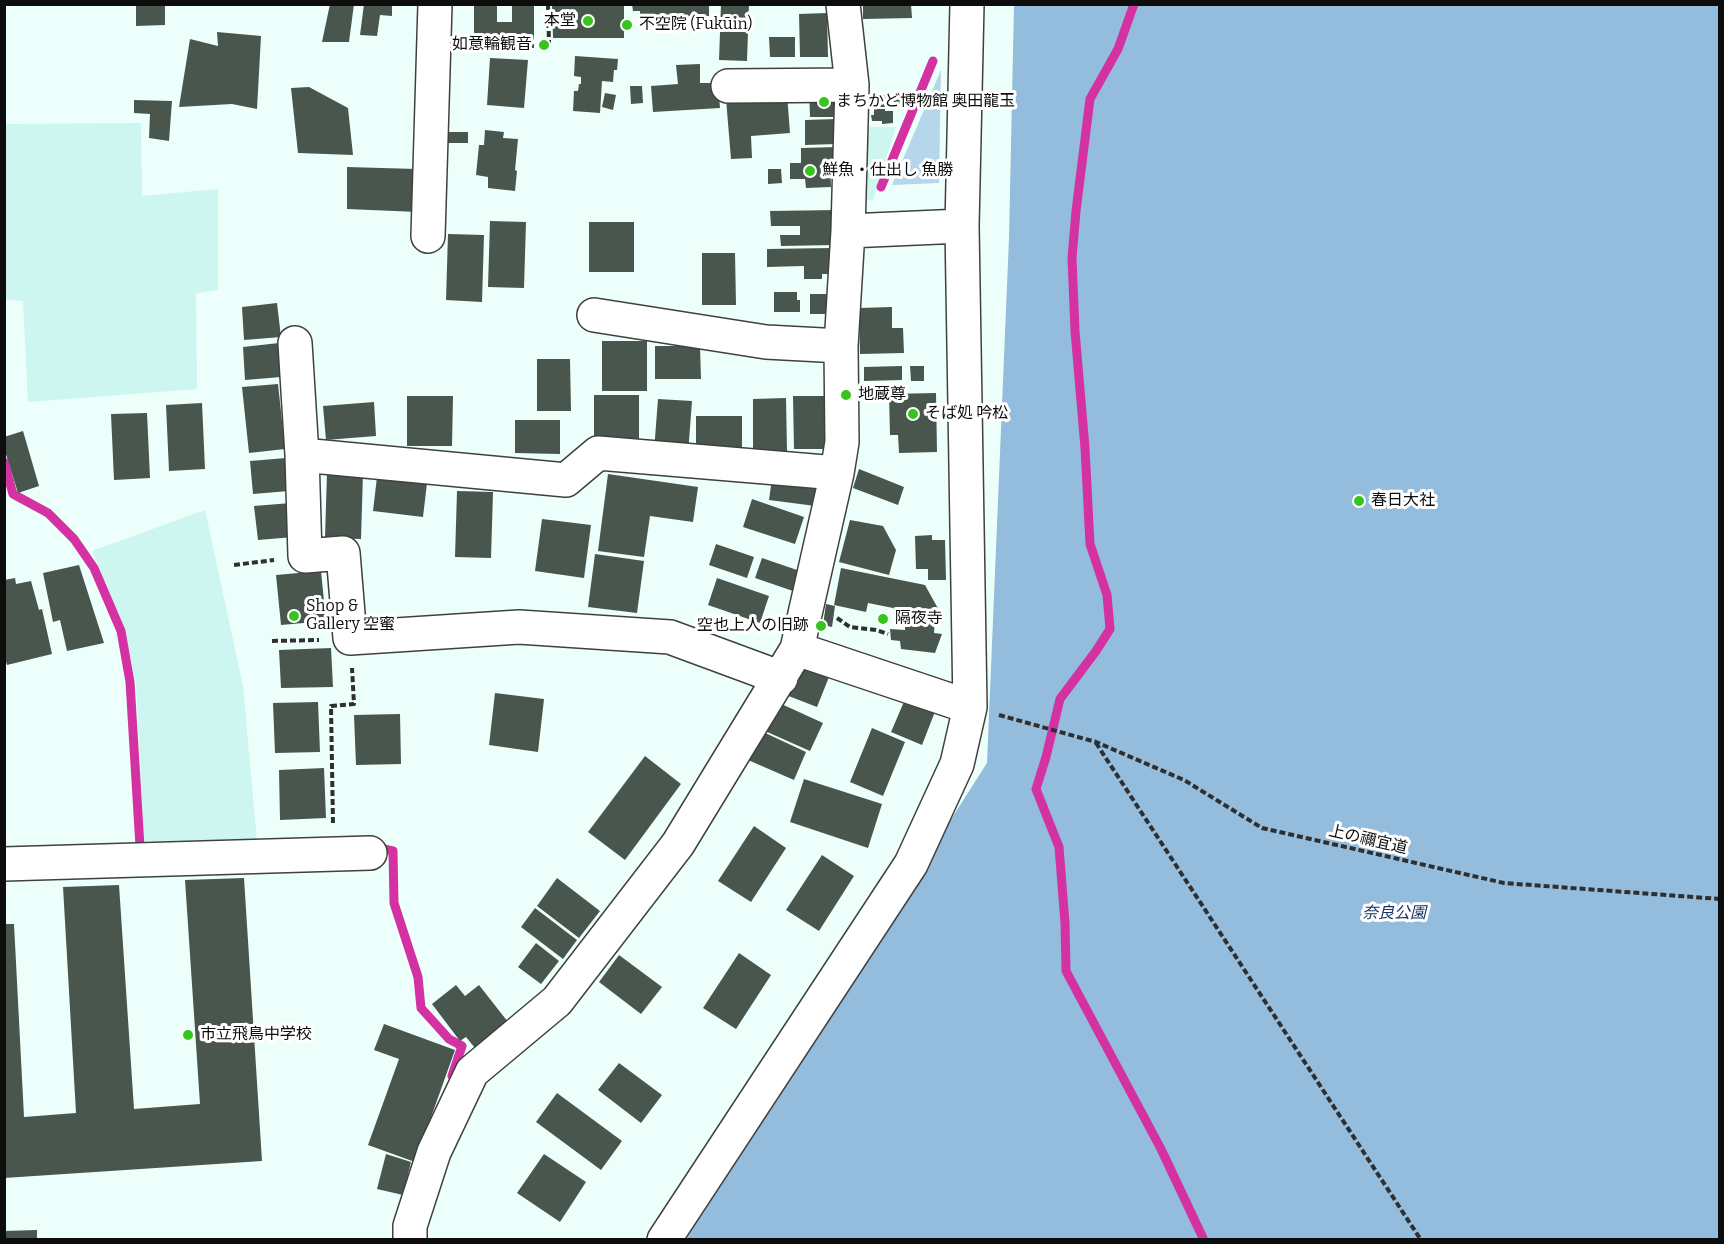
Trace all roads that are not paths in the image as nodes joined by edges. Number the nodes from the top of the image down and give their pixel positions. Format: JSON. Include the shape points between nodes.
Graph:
{"nodes":[{"id":1,"x":435,"y":4,"type":"edge"},
{"id":2,"x":843,"y":4,"type":"edge"},
{"id":3,"x":967,"y":4,"type":"edge"},
{"id":4,"x":852,"y":84,"type":"junction"},
{"id":5,"x":729,"y":86,"type":"dead end"},
{"id":6,"x":962,"y":226,"type":"junction"},
{"id":7,"x":848,"y":231,"type":"junction"},
{"id":8,"x":428,"y":236,"type":"dead end"},
{"id":9,"x":594,"y":315,"type":"dead end"},
{"id":10,"x":295,"y":343,"type":"dead end"},
{"id":11,"x":841,"y":346,"type":"junction"},
{"id":12,"x":302,"y":455,"type":"junction"},
{"id":13,"x":837,"y":473,"type":"junction"},
{"id":14,"x":797,"y":649,"type":"junction"},
{"id":15,"x":781,"y":678,"type":"junction"},
{"id":16,"x":970,"y":707,"type":"junction"},
{"id":17,"x":370,"y":853,"type":"dead end"},
{"id":18,"x":4,"y":864,"type":"edge"},
{"id":19,"x":410,"y":1239,"type":"edge"},
{"id":20,"x":664,"y":1239,"type":"edge"}],
"edges":[{"from":1,"to":8,"type":"street"},
{"from":2,"to":4,"type":"street"},
{"from":3,"to":6,"type":"street"},
{"from":4,"to":5,"type":"street"},
{"from":4,"to":7,"type":"street"},
{"from":6,"to":7,"type":"street"},
{"from":6,"to":16,"type":"street"},
{"from":7,"to":11,"type":"street"},
{"from":9,"to":11,"type":"street","via":[[765,342]]},
{"from":10,"to":12,"type":"street"},
{"from":11,"to":13,"type":"street","via":[[842,442]]},
{"from":12,"to":13,"type":"street","via":[[566,480],[598,453]]},
{"from":12,"to":15,"type":"street","via":[[305,556],[343,553],[350,639],[519,627],[670,637]]},
{"from":13,"to":14,"type":"street"},
{"from":14,"to":15,"type":"street"},
{"from":14,"to":16,"type":"street"},
{"from":15,"to":19,"type":"street","via":[[678,844],[557,1001],[472,1072],[434,1152],[410,1226]]},
{"from":16,"to":20,"type":"street","via":[[957,764],[911,864]]},
{"from":17,"to":18,"type":"street"}]}
